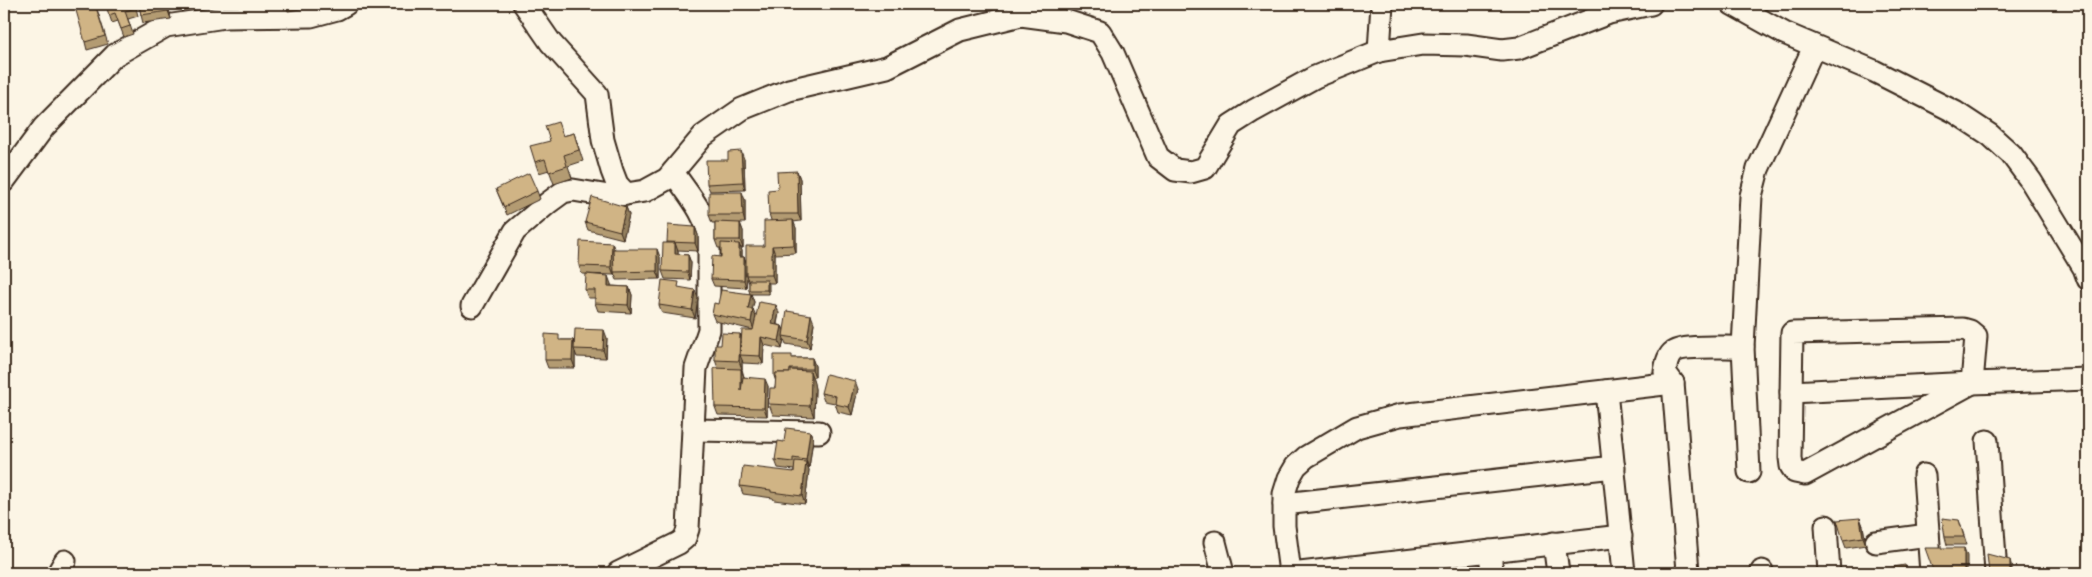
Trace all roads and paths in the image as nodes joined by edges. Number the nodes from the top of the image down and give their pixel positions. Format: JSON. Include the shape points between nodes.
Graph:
{"nodes":[{"id":1,"x":524,"y":4,"type":"edge"},
{"id":2,"x":1382,"y":4,"type":"edge"},
{"id":3,"x":1651,"y":4,"type":"edge"},
{"id":4,"x":1732,"y":4,"type":"edge"},
{"id":5,"x":340,"y":5,"type":"edge"},
{"id":6,"x":1814,"y":47,"type":"junction"},
{"id":7,"x":1379,"y":51,"type":"junction"},
{"id":8,"x":673,"y":172,"type":"junction"},
{"id":9,"x":4,"y":182,"type":"edge"},
{"id":10,"x":626,"y":194,"type":"junction"},
{"id":11,"x":2088,"y":279,"type":"edge"},
{"id":12,"x":472,"y":306,"type":"dead end"},
{"id":13,"x":1743,"y":347,"type":"junction"},
{"id":14,"x":2088,"y":379,"type":"edge"},
{"id":15,"x":1972,"y":382,"type":"junction"},
{"id":16,"x":1673,"y":383,"type":"junction"},
{"id":17,"x":1606,"y":391,"type":"junction"},
{"id":18,"x":1791,"y":392,"type":"junction"},
{"id":19,"x":694,"y":430,"type":"junction"},
{"id":20,"x":819,"y":432,"type":"dead end"},
{"id":21,"x":1987,"y":441,"type":"dead end"},
{"id":22,"x":1614,"y":467,"type":"junction"},
{"id":23,"x":1749,"y":472,"type":"dead end"},
{"id":24,"x":1924,"y":475,"type":"dead end"},
{"id":25,"x":1284,"y":504,"type":"junction"},
{"id":26,"x":1826,"y":526,"type":"dead end"},
{"id":27,"x":1928,"y":535,"type":"junction"},
{"id":28,"x":1621,"y":536,"type":"junction"},
{"id":29,"x":1215,"y":542,"type":"dead end"},
{"id":30,"x":1876,"y":542,"type":"dead end"},
{"id":31,"x":1554,"y":543,"type":"junction"},
{"id":32,"x":1490,"y":551,"type":"junction"},
{"id":33,"x":1423,"y":566,"type":"edge"},
{"id":34,"x":1356,"y":570,"type":"edge"},
{"id":35,"x":1688,"y":570,"type":"dead end"},
{"id":36,"x":618,"y":573,"type":"edge"},
{"id":37,"x":1223,"y":573,"type":"edge"},
{"id":38,"x":1290,"y":573,"type":"edge"},
{"id":39,"x":1300,"y":573,"type":"edge"},
{"id":40,"x":1492,"y":573,"type":"edge"},
{"id":41,"x":1558,"y":573,"type":"edge"},
{"id":42,"x":1624,"y":573,"type":"edge"},
{"id":43,"x":1829,"y":573,"type":"edge"},
{"id":44,"x":1930,"y":573,"type":"edge"},
{"id":45,"x":1996,"y":573,"type":"edge"}],
"edges":[{"from":1,"to":10,"type":"street","via":[[551,44],[596,94],[603,140],[612,171]]},
{"from":2,"to":7,"type":"street"},
{"from":3,"to":7,"type":"street","via":[[1609,13],[1519,48],[1502,50],[1466,44],[1423,44]]},
{"from":4,"to":6,"type":"street"},
{"from":5,"to":9,"type":"street","via":[[311,16],[225,17],[166,26],[115,55],[44,127]]},
{"from":6,"to":11,"type":"street","via":[[1890,79],[1955,112],[1990,135],[2011,154],[2031,181]]},
{"from":6,"to":13,"type":"street","via":[[1758,169],[1751,196]]},
{"from":7,"to":8,"type":"street","via":[[1315,77],[1230,125],[1205,168],[1190,172],[1175,170],[1158,157],[1113,53],[1100,32],[1066,21],[1021,15],[960,30],[888,67],[789,90],[742,109],[703,136]]},
{"from":8,"to":10,"type":"street","via":[[645,191]]},
{"from":8,"to":19,"type":"street","via":[[708,226],[709,330],[696,368]]},
{"from":10,"to":12,"type":"street","via":[[563,192],[515,231]]},
{"from":13,"to":16,"type":"street","via":[[1684,348],[1672,353],[1665,372]]},
{"from":13,"to":23,"type":"street"},
{"from":14,"to":15,"type":"street"},
{"from":15,"to":18,"type":"street"},
{"from":15,"to":18,"type":"street","via":[[1805,474],[1795,472],[1791,466]]},
{"from":15,"to":18,"type":"street","via":[[1976,336],[1963,329],[1792,333]]},
{"from":16,"to":17,"type":"street"},
{"from":16,"to":35,"type":"street"},
{"from":17,"to":22,"type":"street"},
{"from":17,"to":25,"type":"street","via":[[1400,415],[1357,427],[1296,466],[1289,478]]},
{"from":19,"to":20,"type":"street"},
{"from":19,"to":36,"type":"street","via":[[685,538]]},
{"from":21,"to":45,"type":"street"},
{"from":22,"to":25,"type":"street"},
{"from":22,"to":28,"type":"street"},
{"from":24,"to":27,"type":"street"},
{"from":25,"to":38,"type":"street"},
{"from":26,"to":43,"type":"street"},
{"from":27,"to":30,"type":"street"},
{"from":27,"to":44,"type":"street"},
{"from":28,"to":31,"type":"street"},
{"from":28,"to":42,"type":"street"},
{"from":29,"to":37,"type":"street"},
{"from":31,"to":32,"type":"street"},
{"from":31,"to":41,"type":"street"},
{"from":32,"to":33,"type":"street"},
{"from":32,"to":40,"type":"street"},
{"from":33,"to":34,"type":"street"},
{"from":34,"to":39,"type":"street"}]}
